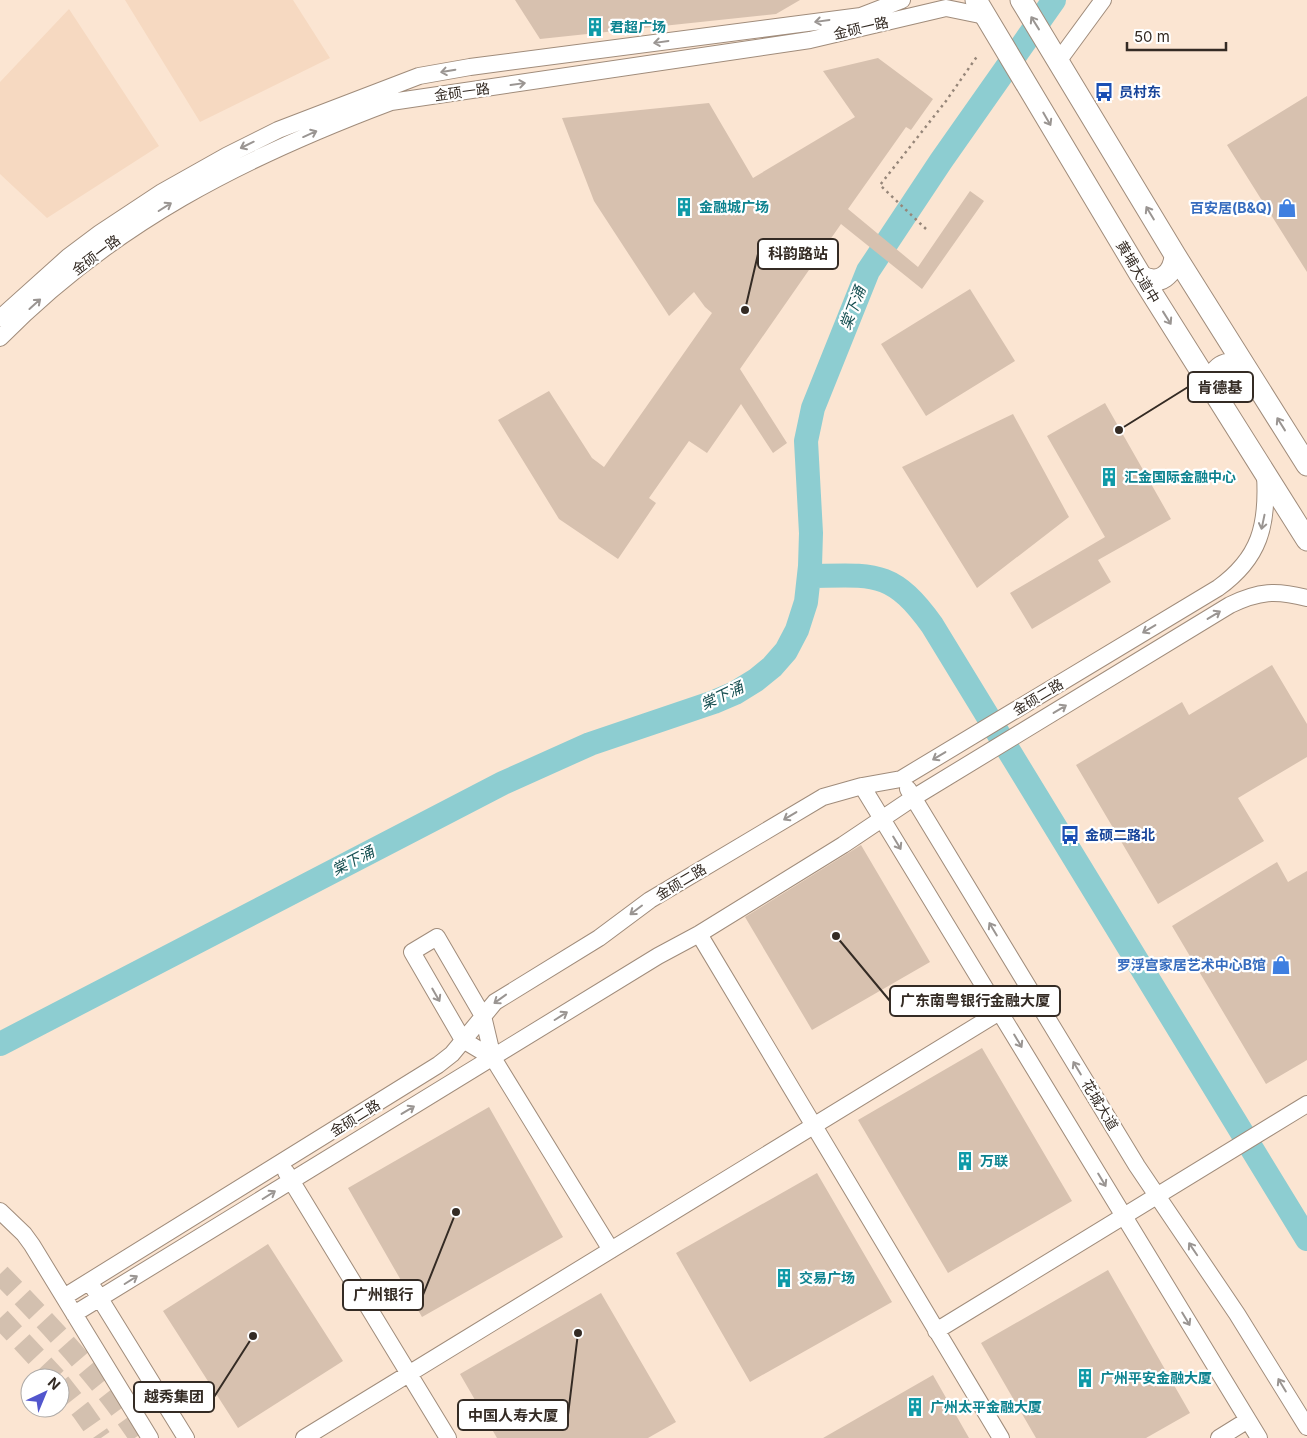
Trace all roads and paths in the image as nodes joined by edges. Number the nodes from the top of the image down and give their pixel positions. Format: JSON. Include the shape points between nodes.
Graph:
{"nodes":[{"id":1,"x":902,"y":0,"type":"edge"},
{"id":2,"x":1021,"y":0,"type":"edge"},
{"id":3,"x":1103,"y":0,"type":"edge"},
{"id":4,"x":986,"y":16,"type":"edge"},
{"id":5,"x":1054,"y":52,"type":"junction"},
{"id":6,"x":978,"y":55,"type":"dead end"},
{"id":7,"x":926,"y":229,"type":"dead end"},
{"id":8,"x":1175,"y":255,"type":"junction"},
{"id":9,"x":1141,"y":276,"type":"junction"},
{"id":10,"x":0,"y":318,"type":"edge"},
{"id":11,"x":0,"y":338,"type":"edge"},
{"id":12,"x":1245,"y":367,"type":"junction"},
{"id":13,"x":1211,"y":388,"type":"junction"},
{"id":14,"x":1307,"y":465,"type":"edge"},
{"id":15,"x":1265,"y":474,"type":"junction"},
{"id":16,"x":1307,"y":540,"type":"edge"},
{"id":17,"x":1307,"y":598,"type":"edge"},
{"id":18,"x":901,"y":779,"type":"junction"},
{"id":19,"x":862,"y":786,"type":"junction"},
{"id":20,"x":913,"y":798,"type":"junction"},
{"id":21,"x":883,"y":819,"type":"junction"},
{"id":22,"x":699,"y":934,"type":"junction"},
{"id":23,"x":1032,"y":992,"type":"junction"},
{"id":24,"x":1000,"y":1012,"type":"junction"},
{"id":25,"x":483,"y":1016,"type":"junction"},
{"id":26,"x":462,"y":1040,"type":"junction"},
{"id":27,"x":493,"y":1058,"type":"junction"},
{"id":28,"x":1307,"y":1104,"type":"edge"},
{"id":29,"x":814,"y":1126,"type":"junction"},
{"id":30,"x":280,"y":1164,"type":"junction"},
{"id":31,"x":291,"y":1181,"type":"junction"},
{"id":32,"x":1157,"y":1196,"type":"junction"},
{"id":33,"x":0,"y":1211,"type":"edge"},
{"id":34,"x":1124,"y":1216,"type":"junction"},
{"id":35,"x":611,"y":1250,"type":"junction"},
{"id":36,"x":89,"y":1281,"type":"junction"},
{"id":37,"x":64,"y":1297,"type":"junction"},
{"id":38,"x":100,"y":1298,"type":"junction"},
{"id":39,"x":74,"y":1314,"type":"junction"},
{"id":40,"x":936,"y":1331,"type":"junction"},
{"id":41,"x":408,"y":1374,"type":"junction"},
{"id":42,"x":1248,"y":1420,"type":"junction"},
{"id":43,"x":1307,"y":1427,"type":"edge"},
{"id":44,"x":150,"y":1438,"type":"edge"},
{"id":45,"x":186,"y":1438,"type":"edge"},
{"id":46,"x":304,"y":1438,"type":"edge"},
{"id":47,"x":448,"y":1438,"type":"edge"},
{"id":48,"x":1001,"y":1438,"type":"edge"},
{"id":49,"x":1218,"y":1438,"type":"edge"},
{"id":50,"x":1259,"y":1438,"type":"edge"}],
"edges":[{"from":1,"to":10,"type":"street","name":"金硕一路","one_way":true,"via":[[861,16],[419,76],[278,130],[192,174],[100,233]]},
{"from":5,"to":2,"type":"main road","one_way":true},
{"from":3,"to":5,"type":"street"},
{"from":4,"to":9,"type":"main road","name":"黄埔大道中","one_way":true},
{"from":11,"to":4,"type":"street","name":"金硕一路","one_way":true,"via":[[81,264],[175,201],[271,151],[391,102],[810,40],[946,8]]},
{"from":8,"to":5,"type":"main road","one_way":true},
{"from":6,"to":7,"type":"path","via":[[880,185]]},
{"from":8,"to":9,"type":"main road","via":[[1173,268],[1165,278],[1152,281]]},
{"from":8,"to":12,"type":"main road"},
{"from":9,"to":13,"type":"main road","name":"黄埔大道中","one_way":true},
{"from":12,"to":13,"type":"main road","via":[[1233,363],[1221,366]]},
{"from":14,"to":12,"type":"main road","one_way":true},
{"from":13,"to":15,"type":"main road","name":"黄埔大道中"},
{"from":15,"to":16,"type":"main road","name":"黄埔大道中"},
{"from":15,"to":18,"type":"street","name":"金硕二路","one_way":true,"via":[[1265,514],[1260,535],[1252,555],[1234,576]]},
{"from":20,"to":17,"type":"street","name":"金硕二路","one_way":true,"via":[[1242,599],[1270,592]]},
{"from":18,"to":19,"type":"street","name":"金硕二路"},
{"from":18,"to":20,"type":"street","name":"花城大道"},
{"from":19,"to":21,"type":"street"},
{"from":19,"to":25,"type":"street","name":"金硕二路","one_way":true,"via":[[813,802],[650,900],[600,938],[501,998]]},
{"from":20,"to":21,"type":"street","name":"金硕二路"},
{"from":23,"to":20,"type":"street","name":"花城大道","one_way":true},
{"from":21,"to":22,"type":"street","name":"金硕二路"},
{"from":21,"to":24,"type":"street","one_way":true},
{"from":27,"to":22,"type":"street","name":"金硕二路","one_way":true},
{"from":22,"to":29,"type":"street"},
{"from":23,"to":24,"type":"street"},
{"from":32,"to":23,"type":"street","name":"花城大道","one_way":true},
{"from":24,"to":29,"type":"street"},
{"from":24,"to":34,"type":"street","one_way":true},
{"from":25,"to":26,"type":"street","name":"金硕二路"},
{"from":25,"to":26,"type":"street","one_way":true,"via":[[437,937],[412,952]]},
{"from":25,"to":27,"type":"street"},
{"from":26,"to":27,"type":"street"},
{"from":26,"to":30,"type":"street","name":"金硕二路","via":[[438,1065]]},
{"from":31,"to":27,"type":"street","name":"金硕二路","one_way":true},
{"from":27,"to":35,"type":"street"},
{"from":28,"to":32,"type":"street"},
{"from":29,"to":35,"type":"street"},
{"from":29,"to":40,"type":"street"},
{"from":30,"to":31,"type":"street"},
{"from":30,"to":36,"type":"street","name":"金硕二路"},
{"from":38,"to":31,"type":"street","name":"金硕二路","one_way":true},
{"from":31,"to":41,"type":"street"},
{"from":32,"to":34,"type":"street"},
{"from":43,"to":32,"type":"street","name":"花城大道","one_way":true,"via":[[1241,1320]]},
{"from":33,"to":37,"type":"street","via":[[24,1234]]},
{"from":34,"to":40,"type":"street"},
{"from":34,"to":42,"type":"street","one_way":true},
{"from":35,"to":41,"type":"street"},
{"from":36,"to":37,"type":"street","name":"金硕二路"},
{"from":36,"to":38,"type":"street"},
{"from":37,"to":39,"type":"street"},
{"from":38,"to":39,"type":"street","name":"金硕二路"},
{"from":38,"to":45,"type":"street"},
{"from":39,"to":44,"type":"street"},
{"from":40,"to":48,"type":"street"},
{"from":41,"to":46,"type":"street"},
{"from":41,"to":47,"type":"street"},
{"from":42,"to":49,"type":"street"},
{"from":42,"to":50,"type":"street"}]}
